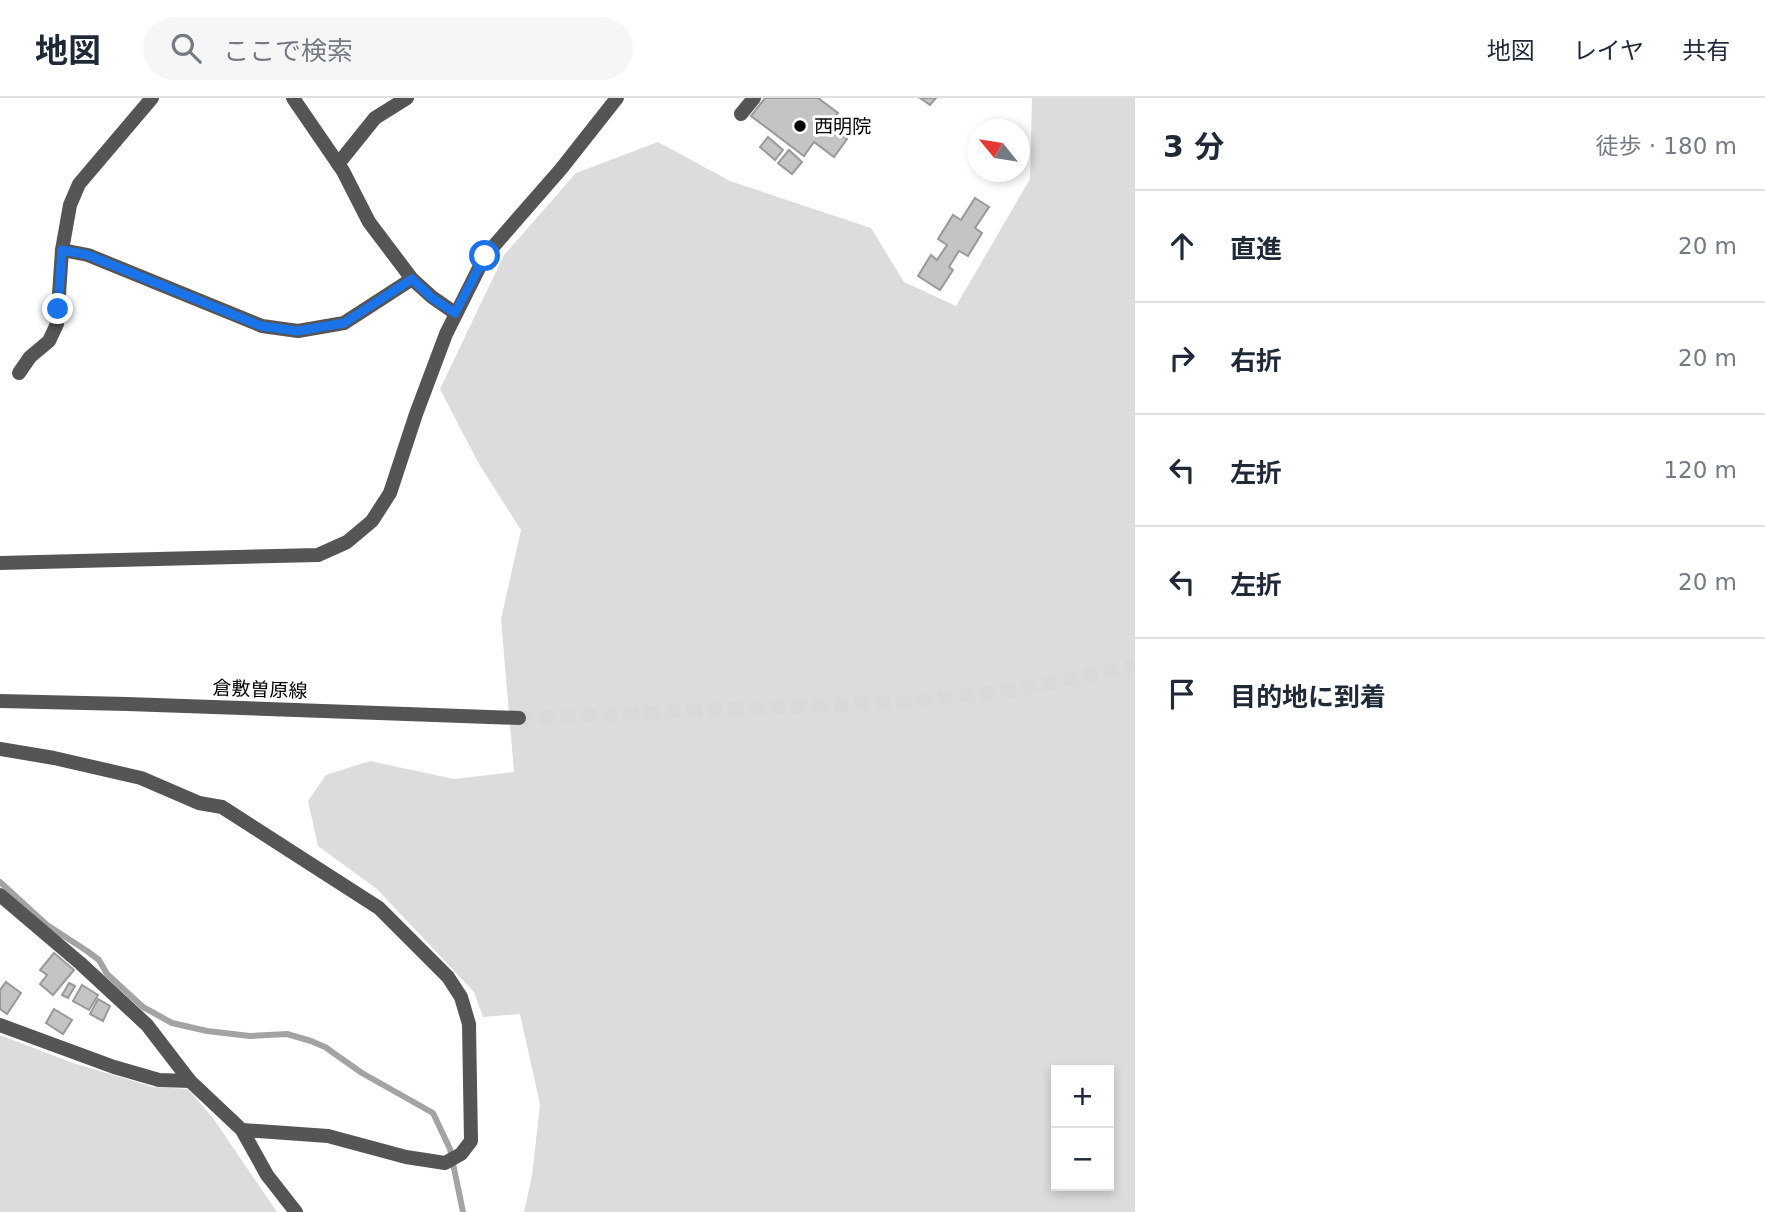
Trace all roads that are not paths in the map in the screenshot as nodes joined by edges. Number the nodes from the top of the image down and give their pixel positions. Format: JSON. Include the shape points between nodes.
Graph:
{"nodes":[{"id":1,"x":152,"y":98,"type":"edge"},
{"id":2,"x":293,"y":98,"type":"edge"},
{"id":3,"x":407,"y":98,"type":"edge"},
{"id":4,"x":617,"y":98,"type":"edge"},
{"id":5,"x":754,"y":98,"type":"edge"},
{"id":6,"x":741,"y":114,"type":"dead end"},
{"id":7,"x":338,"y":164,"type":"junction"},
{"id":8,"x":62,"y":250,"type":"junction"},
{"id":9,"x":412,"y":279,"type":"junction"},
{"id":10,"x":455,"y":313,"type":"junction"},
{"id":11,"x":19,"y":373,"type":"dead end"},
{"id":12,"x":0,"y":563,"type":"edge"},
{"id":13,"x":0,"y":701,"type":"edge"},
{"id":14,"x":519,"y":718,"type":"tunnel mouth"},
{"id":15,"x":0,"y":749,"type":"edge"},
{"id":16,"x":0,"y":895,"type":"edge"},
{"id":17,"x":0,"y":1025,"type":"edge"},
{"id":18,"x":190,"y":1081,"type":"junction"},
{"id":19,"x":242,"y":1130,"type":"junction"},
{"id":20,"x":296,"y":1212,"type":"edge"}],
"edges":[{"from":1,"to":8,"type":"street","via":[[79,184]]},
{"from":2,"to":7,"type":"street"},
{"from":3,"to":7,"type":"street","via":[[375,118]]},
{"from":4,"to":10,"type":"street","via":[[485,256]]},
{"from":5,"to":6,"type":"street"},
{"from":7,"to":9,"type":"street","via":[[369,222]]},
{"from":8,"to":9,"type":"street","via":[[88,255],[261,326],[298,331],[344,323]]},
{"from":8,"to":11,"type":"street","via":[[57,324],[49,341]]},
{"from":9,"to":10,"type":"street"},
{"from":10,"to":12,"type":"street","via":[[390,493],[372,521],[347,542],[318,555]]},
{"from":13,"to":14,"type":"street","name":"倉敷曽原線"},
{"from":15,"to":19,"type":"street","via":[[141,778],[199,803],[222,807],[379,908],[448,977],[461,997],[470,1024],[471,1141],[461,1154],[445,1163],[328,1136]]},
{"from":16,"to":18,"type":"street","via":[[147,1025]]},
{"from":17,"to":18,"type":"street","via":[[136,1074]]},
{"from":18,"to":19,"type":"street"},
{"from":19,"to":20,"type":"street","via":[[267,1175]]}]}
